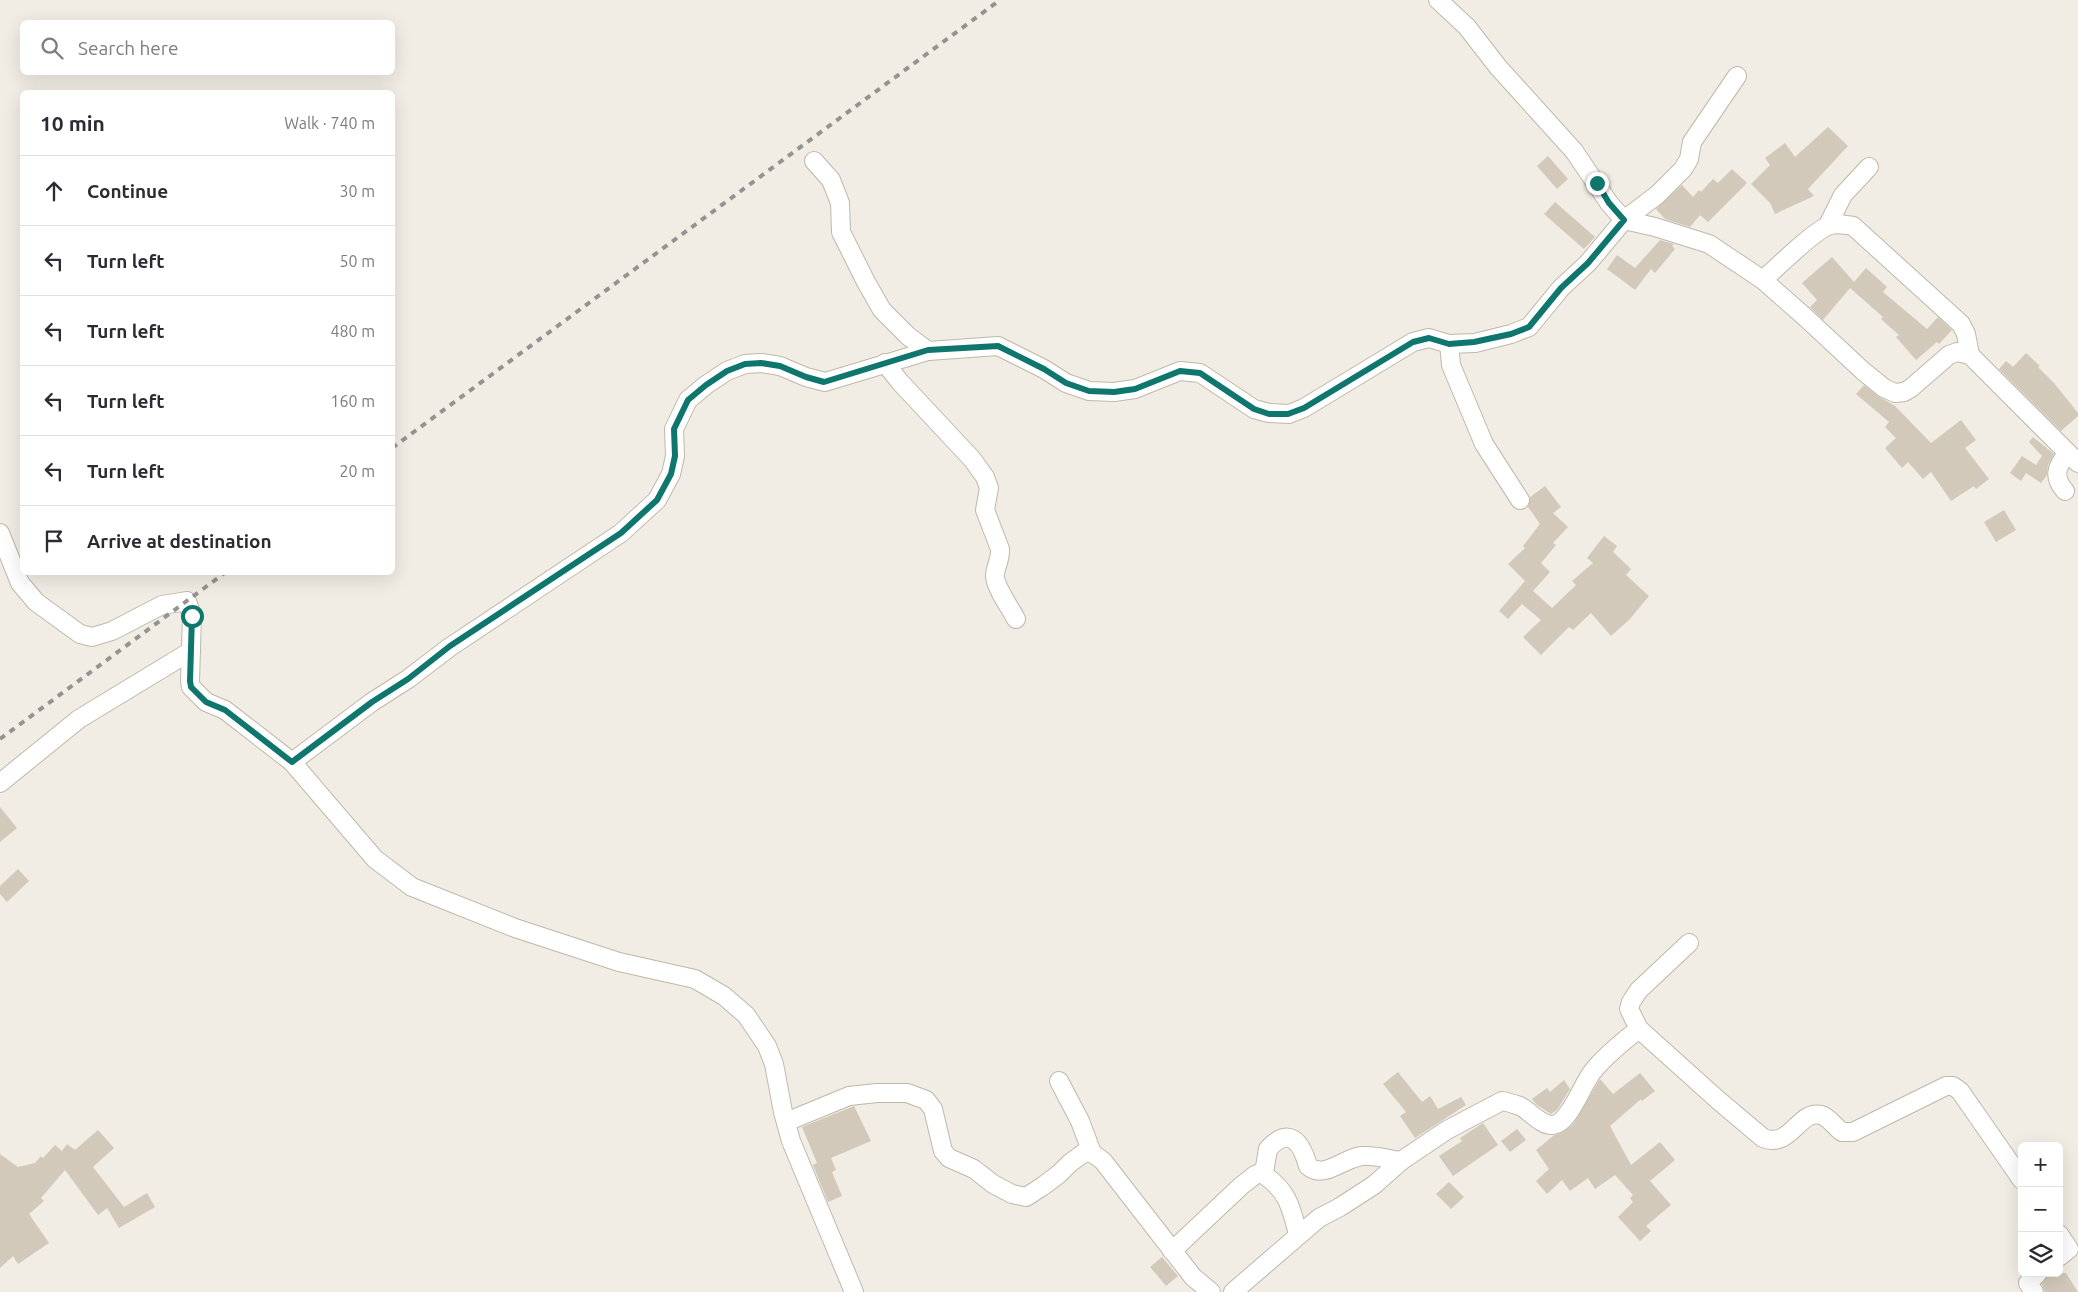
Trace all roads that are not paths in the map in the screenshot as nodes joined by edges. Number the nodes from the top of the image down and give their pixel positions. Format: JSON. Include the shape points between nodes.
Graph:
{"nodes":[{"id":1,"x":1438,"y":0,"type":"edge"},
{"id":2,"x":1736,"y":76,"type":"dead end"},
{"id":3,"x":814,"y":161,"type":"dead end"},
{"id":4,"x":1868,"y":167,"type":"dead end"},
{"id":5,"x":1624,"y":220,"type":"junction"},
{"id":6,"x":1828,"y":225,"type":"junction"},
{"id":7,"x":1763,"y":280,"type":"junction"},
{"id":8,"x":1449,"y":344,"type":"junction"},
{"id":9,"x":928,"y":350,"type":"junction"},
{"id":10,"x":1970,"y":355,"type":"junction"},
{"id":11,"x":885,"y":363,"type":"junction"},
{"id":12,"x":2072,"y":459,"type":"edge"},
{"id":13,"x":2065,"y":491,"type":"dead end"},
{"id":14,"x":1520,"y":500,"type":"dead end"},
{"id":15,"x":0,"y":533,"type":"edge"},
{"id":16,"x":1016,"y":619,"type":"dead end"},
{"id":17,"x":191,"y":651,"type":"junction"},
{"id":18,"x":292,"y":762,"type":"junction"},
{"id":19,"x":0,"y":783,"type":"edge"},
{"id":20,"x":1689,"y":943,"type":"dead end"},
{"id":21,"x":1639,"y":1029,"type":"junction"},
{"id":22,"x":1059,"y":1081,"type":"dead end"},
{"id":23,"x":786,"y":1122,"type":"junction"},
{"id":24,"x":1092,"y":1153,"type":"junction"},
{"id":25,"x":1401,"y":1161,"type":"junction"},
{"id":26,"x":1260,"y":1173,"type":"junction"},
{"id":27,"x":2018,"y":1174,"type":"edge"},
{"id":28,"x":1298,"y":1234,"type":"junction"},
{"id":29,"x":2063,"y":1240,"type":"edge"},
{"id":30,"x":1172,"y":1251,"type":"junction"},
{"id":31,"x":2063,"y":1253,"type":"edge"},
{"id":32,"x":2034,"y":1277,"type":"edge"},
{"id":33,"x":854,"y":1292,"type":"edge"},
{"id":34,"x":1210,"y":1292,"type":"edge"},
{"id":35,"x":1233,"y":1292,"type":"edge"},
{"id":36,"x":2034,"y":1292,"type":"edge"}],
"edges":[{"from":1,"to":5,"type":"street","via":[[1467,27],[1498,67],[1574,151]]},
{"from":2,"to":5,"type":"street","via":[[1692,142],[1689,159],[1682,169],[1657,195]]},
{"from":3,"to":9,"type":"street","via":[[831,180],[840,203],[842,232],[882,310],[908,336]]},
{"from":4,"to":6,"type":"street","via":[[1843,195]]},
{"from":5,"to":7,"type":"street","via":[[1708,244]]},
{"from":5,"to":8,"type":"street","via":[[1529,327],[1474,342]]},
{"from":6,"to":7,"type":"street"},
{"from":6,"to":10,"type":"street","via":[[1853,226],[1951,314],[1966,334]]},
{"from":7,"to":10,"type":"street","via":[[1863,371],[1894,392],[1911,388],[1949,355],[1957,352]]},
{"from":8,"to":9,"type":"street","via":[[1429,338],[1413,342],[1304,408],[1288,414],[1269,414],[1254,409],[1200,373],[1180,371],[1135,389],[1089,391],[1066,383],[998,346]]},
{"from":8,"to":14,"type":"street","via":[[1451,365],[1484,444]]},
{"from":9,"to":11,"type":"street"},
{"from":10,"to":12,"type":"street"},
{"from":11,"to":16,"type":"street","via":[[985,477],[989,488],[985,510],[1001,555],[995,579]]},
{"from":11,"to":18,"type":"street","via":[[824,382],[780,366],[745,364],[706,385],[688,400],[674,429],[675,456],[671,474],[657,500],[621,533],[450,646]]},
{"from":12,"to":13,"type":"street","via":[[2060,461],[2057,473]]},
{"from":15,"to":17,"type":"street","via":[[20,583],[36,602],[80,634],[92,637],[112,631],[162,605],[188,601],[192,616]]},
{"from":17,"to":18,"type":"street","via":[[191,687],[206,702],[225,710]]},
{"from":17,"to":19,"type":"street","via":[[79,719]]},
{"from":18,"to":23,"type":"street","via":[[375,859],[412,887],[562,944],[619,962],[695,979],[724,996],[746,1015],[767,1046]]},
{"from":20,"to":21,"type":"street","via":[[1635,995],[1630,1009]]},
{"from":21,"to":25,"type":"street","via":[[1616,1046],[1594,1070],[1584,1082],[1573,1109],[1554,1125],[1545,1124],[1521,1107],[1502,1101],[1447,1130]]},
{"from":21,"to":27,"type":"street","via":[[1718,1100],[1763,1138],[1771,1141],[1783,1138],[1816,1114],[1824,1116],[1842,1132],[1853,1132],[1946,1086],[1953,1086],[1960,1091]]},
{"from":22,"to":24,"type":"street"},
{"from":23,"to":24,"type":"street","via":[[849,1096],[907,1093],[926,1100],[933,1109],[943,1151],[949,1158],[974,1169],[1012,1194],[1026,1197],[1079,1156],[1085,1152]]},
{"from":23,"to":33,"type":"street","via":[[803,1174]]},
{"from":24,"to":30,"type":"street","via":[[1103,1161]]},
{"from":25,"to":26,"type":"street","via":[[1364,1156],[1319,1171],[1308,1166],[1297,1141],[1286,1137],[1268,1149],[1265,1166]]},
{"from":25,"to":28,"type":"street","via":[[1374,1185]]},
{"from":26,"to":28,"type":"street","via":[[1284,1193],[1292,1208]]},
{"from":26,"to":30,"type":"street","via":[[1241,1186]]},
{"from":28,"to":35,"type":"street"},
{"from":29,"to":31,"type":"street","via":[[2069,1249]]},
{"from":30,"to":34,"type":"street","via":[[1193,1278]]},
{"from":32,"to":36,"type":"street","via":[[2028,1282]]}]}
